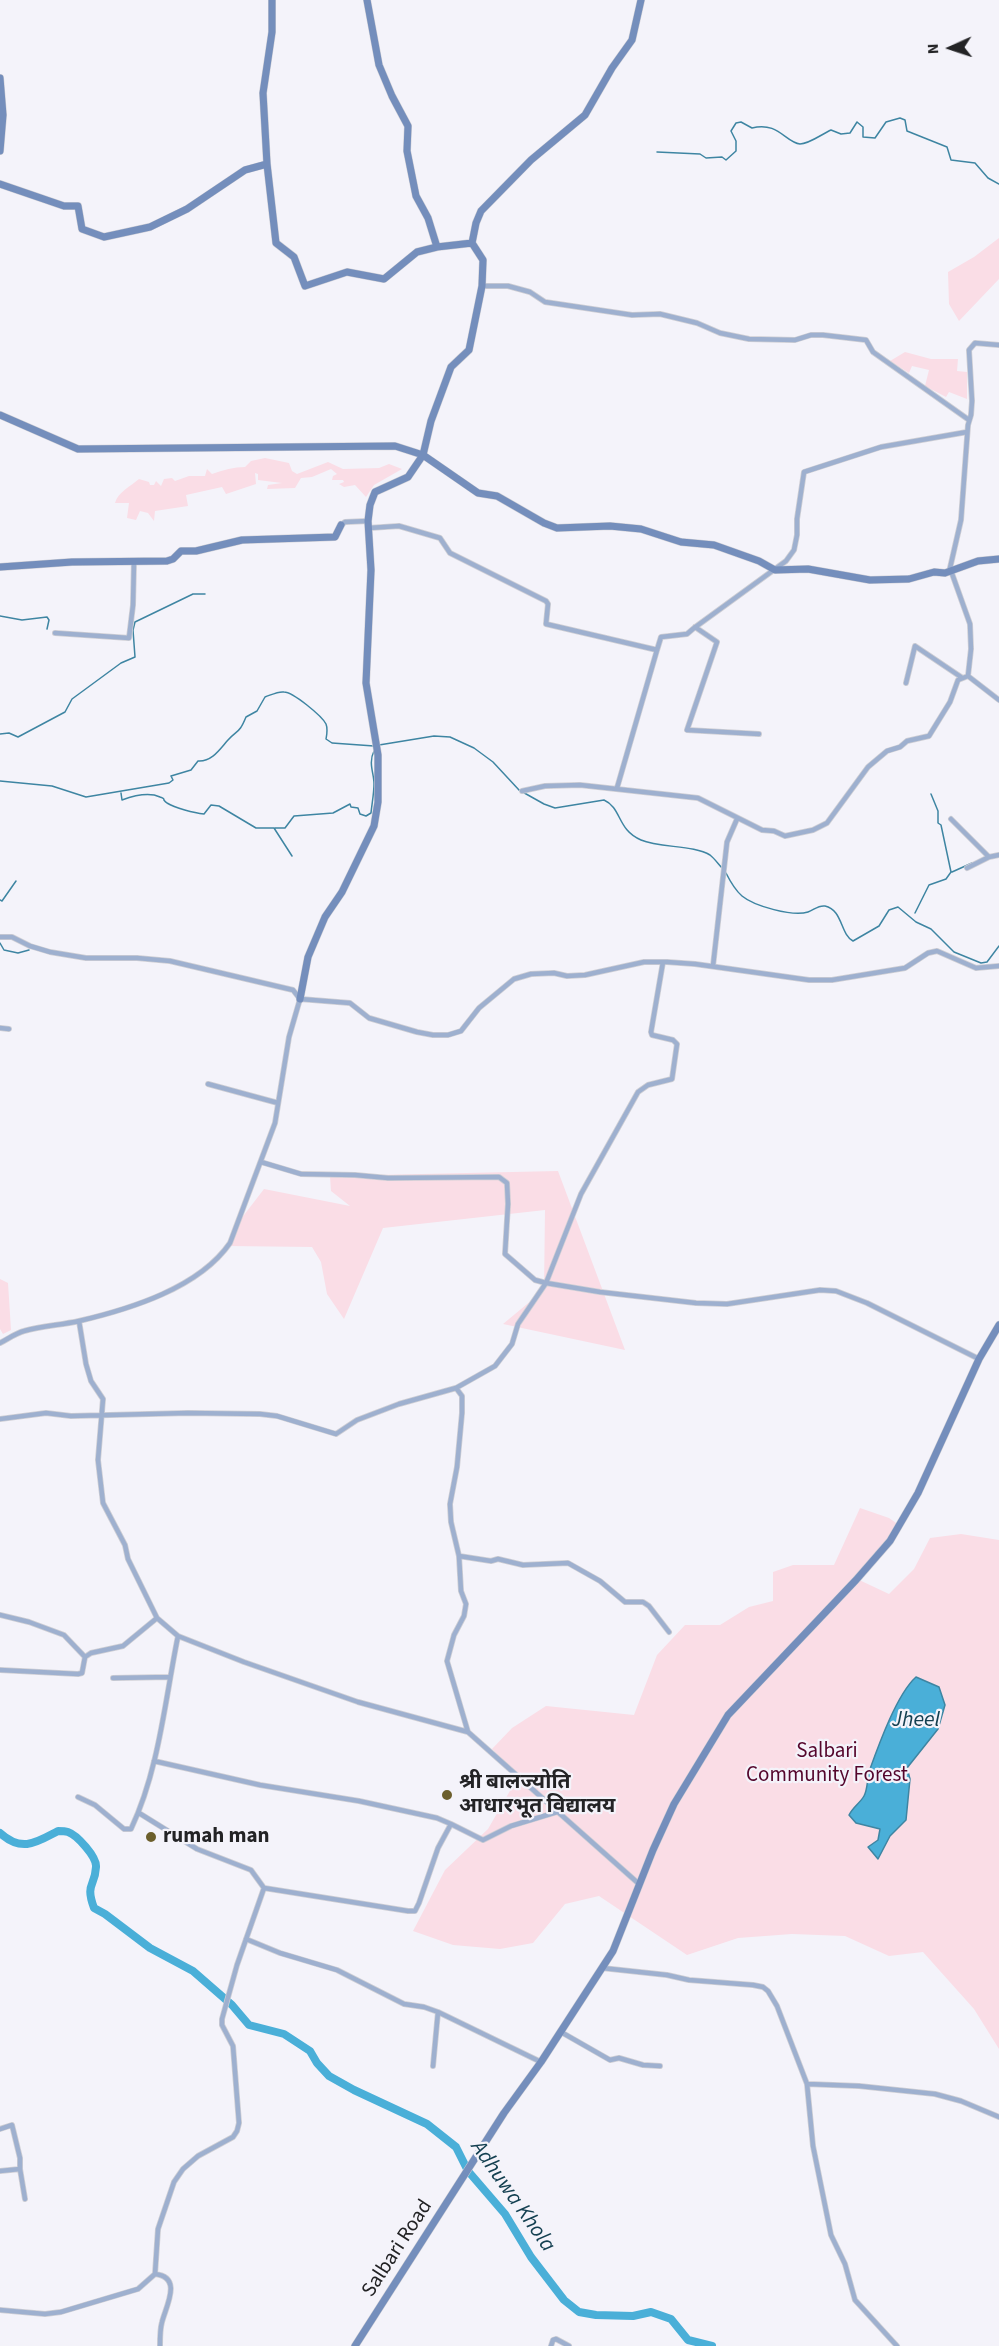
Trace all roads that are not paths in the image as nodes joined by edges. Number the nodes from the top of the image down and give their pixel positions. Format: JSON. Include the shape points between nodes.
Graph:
{"nodes":[{"id":1,"x":272,"y":0,"type":"edge"},
{"id":2,"x":367,"y":0,"type":"edge"},
{"id":3,"x":641,"y":0,"type":"edge"},
{"id":4,"x":0,"y":78,"type":"edge"},
{"id":5,"x":0,"y":151,"type":"edge"},
{"id":6,"x":267,"y":164,"type":"junction"},
{"id":7,"x":0,"y":184,"type":"edge"},
{"id":8,"x":472,"y":243,"type":"junction"},
{"id":9,"x":437,"y":247,"type":"junction"},
{"id":10,"x":482,"y":286,"type":"junction"},
{"id":11,"x":999,"y":345,"type":"edge"},
{"id":12,"x":0,"y":415,"type":"edge"},
{"id":13,"x":969,"y":420,"type":"junction"},
{"id":14,"x":967,"y":432,"type":"junction"},
{"id":15,"x":423,"y":455,"type":"junction"},
{"id":16,"x":369,"y":524,"type":"junction"},
{"id":17,"x":341,"y":525,"type":"joint"},
{"id":18,"x":999,"y":559,"type":"edge"},
{"id":19,"x":134,"y":561,"type":"junction"},
{"id":20,"x":0,"y":567,"type":"edge"},
{"id":21,"x":775,"y":570,"type":"junction"},
{"id":22,"x":952,"y":570,"type":"junction"},
{"id":23,"x":695,"y":627,"type":"junction"},
{"id":24,"x":55,"y":633,"type":"dead end"},
{"id":25,"x":657,"y":650,"type":"junction"},
{"id":26,"x":968,"y":676,"type":"junction"},
{"id":27,"x":961,"y":677,"type":"junction"},
{"id":28,"x":906,"y":682,"type":"dead end"},
{"id":29,"x":999,"y":700,"type":"edge"},
{"id":30,"x":759,"y":734,"type":"dead end"},
{"id":31,"x":617,"y":788,"type":"junction"},
{"id":32,"x":522,"y":791,"type":"dead end"},
{"id":33,"x":737,"y":819,"type":"junction"},
{"id":34,"x":951,"y":819,"type":"dead end"},
{"id":35,"x":999,"y":855,"type":"edge"},
{"id":36,"x":989,"y":857,"type":"junction"},
{"id":37,"x":967,"y":868,"type":"dead end"},
{"id":38,"x":0,"y":937,"type":"edge"},
{"id":39,"x":663,"y":962,"type":"junction"},
{"id":40,"x":713,"y":966,"type":"junction"},
{"id":41,"x":999,"y":966,"type":"edge"},
{"id":42,"x":300,"y":999,"type":"junction"},
{"id":43,"x":0,"y":1028,"type":"edge"},
{"id":44,"x":9,"y":1029,"type":"dead end"},
{"id":45,"x":208,"y":1084,"type":"dead end"},
{"id":46,"x":278,"y":1103,"type":"junction"},
{"id":47,"x":261,"y":1162,"type":"junction"},
{"id":48,"x":546,"y":1283,"type":"junction"},
{"id":49,"x":79,"y":1321,"type":"junction"},
{"id":50,"x":999,"y":1325,"type":"edge"},
{"id":51,"x":0,"y":1343,"type":"edge"},
{"id":52,"x":979,"y":1359,"type":"junction"},
{"id":53,"x":456,"y":1388,"type":"junction"},
{"id":54,"x":103,"y":1414,"type":"junction"},
{"id":55,"x":0,"y":1419,"type":"edge"},
{"id":56,"x":459,"y":1556,"type":"junction"},
{"id":57,"x":0,"y":1615,"type":"edge"},
{"id":58,"x":157,"y":1618,"type":"junction"},
{"id":59,"x":669,"y":1632,"type":"dead end"},
{"id":60,"x":178,"y":1636,"type":"junction"},
{"id":61,"x":85,"y":1657,"type":"junction"},
{"id":62,"x":0,"y":1670,"type":"edge"},
{"id":63,"x":170,"y":1677,"type":"junction"},
{"id":64,"x":113,"y":1678,"type":"dead end"},
{"id":65,"x":468,"y":1732,"type":"junction"},
{"id":66,"x":154,"y":1761,"type":"junction"},
{"id":67,"x":78,"y":1797,"type":"dead end"},
{"id":68,"x":557,"y":1812,"type":"junction"},
{"id":69,"x":139,"y":1813,"type":"junction"},
{"id":70,"x":451,"y":1824,"type":"junction"},
{"id":71,"x":639,"y":1884,"type":"junction"},
{"id":72,"x":264,"y":1888,"type":"junction"},
{"id":73,"x":246,"y":1939,"type":"junction"},
{"id":74,"x":602,"y":1968,"type":"junction"},
{"id":75,"x":438,"y":2012,"type":"junction"},
{"id":76,"x":561,"y":2031,"type":"junction"},
{"id":77,"x":541,"y":2062,"type":"junction"},
{"id":78,"x":433,"y":2066,"type":"dead end"},
{"id":79,"x":660,"y":2066,"type":"dead end"},
{"id":80,"x":807,"y":2084,"type":"junction"},
{"id":81,"x":999,"y":2117,"type":"edge"},
{"id":82,"x":0,"y":2129,"type":"edge"},
{"id":83,"x":20,"y":2169,"type":"junction"},
{"id":84,"x":0,"y":2171,"type":"edge"},
{"id":85,"x":25,"y":2199,"type":"dead end"},
{"id":86,"x":155,"y":2274,"type":"junction"},
{"id":87,"x":0,"y":2310,"type":"edge"},
{"id":88,"x":160,"y":2346,"type":"edge"},
{"id":89,"x":355,"y":2346,"type":"edge"},
{"id":90,"x":551,"y":2346,"type":"edge"},
{"id":91,"x":569,"y":2346,"type":"edge"},
{"id":92,"x":897,"y":2346,"type":"edge"}],
"edges":[{"from":1,"to":6,"type":"street","via":[[272,32],[263,93]]},
{"from":2,"to":9,"type":"street","via":[[379,64],[408,126],[407,151],[416,196]]},
{"from":3,"to":8,"type":"street","via":[[632,40],[585,115],[531,160],[481,211]]},
{"from":4,"to":5,"type":"street"},
{"from":6,"to":7,"type":"street","via":[[245,170],[187,209],[150,227],[104,237],[82,229],[78,206],[64,206]]},
{"from":6,"to":9,"type":"street","via":[[276,243],[294,257],[305,286],[347,272],[384,279],[417,252]]},
{"from":8,"to":9,"type":"street"},
{"from":8,"to":10,"type":"street","via":[[483,260]]},
{"from":10,"to":13,"type":"street","via":[[508,286],[530,292],[545,302],[632,315],[660,314],[749,339],[795,340],[823,335],[866,340],[873,352]]},
{"from":10,"to":15,"type":"street","via":[[469,351],[451,368]]},
{"from":11,"to":13,"type":"street","via":[[975,343],[969,350]]},
{"from":12,"to":15,"type":"street","via":[[78,449],[395,446]]},
{"from":13,"to":14,"type":"street"},
{"from":14,"to":21,"type":"street","via":[[881,447],[804,472],[794,550]]},
{"from":14,"to":22,"type":"street","via":[[961,520]]},
{"from":15,"to":16,"type":"street","via":[[408,477],[375,492]]},
{"from":15,"to":21,"type":"street","via":[[478,494],[496,496],[558,528],[641,529],[681,543],[714,544]]},
{"from":16,"to":17,"type":"street"},
{"from":16,"to":25,"type":"street","via":[[399,526],[440,538],[450,553],[546,601],[546,624]]},
{"from":16,"to":42,"type":"street","via":[[366,683],[378,755],[377,810],[374,826],[308,957]]},
{"from":17,"to":19,"type":"street","via":[[335,537],[243,540],[181,551],[167,561]]},
{"from":18,"to":22,"type":"street"},
{"from":19,"to":20,"type":"street"},
{"from":19,"to":24,"type":"street","via":[[129,638]]},
{"from":21,"to":22,"type":"street","via":[[808,569],[847,577],[895,580]]},
{"from":21,"to":23,"type":"street"},
{"from":22,"to":26,"type":"street","via":[[970,624]]},
{"from":23,"to":25,"type":"street","via":[[687,634],[661,638]]},
{"from":23,"to":30,"type":"street","via":[[717,642],[687,730]]},
{"from":25,"to":31,"type":"street"},
{"from":26,"to":27,"type":"street"},
{"from":26,"to":29,"type":"street"},
{"from":27,"to":28,"type":"street","via":[[915,646]]},
{"from":27,"to":33,"type":"street","via":[[929,736],[887,751],[868,767],[827,823],[785,836]]},
{"from":31,"to":32,"type":"street","via":[[565,785]]},
{"from":31,"to":33,"type":"street","via":[[698,798]]},
{"from":33,"to":40,"type":"street","via":[[727,842]]},
{"from":34,"to":36,"type":"street"},
{"from":35,"to":36,"type":"street"},
{"from":36,"to":37,"type":"street"},
{"from":38,"to":42,"type":"street","via":[[86,958],[137,958],[202,967],[293,990]]},
{"from":39,"to":40,"type":"street"},
{"from":39,"to":42,"type":"street","via":[[644,962],[585,975],[542,973],[514,979],[479,1008],[460,1031],[448,1035],[417,1032],[369,1018],[350,1003]]},
{"from":39,"to":48,"type":"street","via":[[651,1032],[677,1044],[672,1079],[638,1092],[581,1194]]},
{"from":40,"to":41,"type":"street","via":[[832,980],[905,968],[937,951],[976,968]]},
{"from":42,"to":46,"type":"street"},
{"from":43,"to":44,"type":"street"},
{"from":45,"to":46,"type":"street"},
{"from":46,"to":47,"type":"street"},
{"from":47,"to":48,"type":"street","via":[[300,1174],[330,1176],[499,1177],[507,1183],[505,1254],[536,1280]]},
{"from":47,"to":49,"type":"street","via":[[230,1243],[220,1257],[202,1272],[150,1299]]},
{"from":48,"to":52,"type":"street","via":[[706,1304],[836,1291]]},
{"from":48,"to":53,"type":"street","via":[[495,1366]]},
{"from":49,"to":51,"type":"street","via":[[22,1331]]},
{"from":49,"to":54,"type":"street","via":[[86,1364],[103,1399]]},
{"from":50,"to":52,"type":"street","name":"Salbari Road"},
{"from":52,"to":71,"type":"street","name":"Salbari Road","via":[[918,1493],[890,1541],[728,1715],[674,1804]]},
{"from":53,"to":54,"type":"street","via":[[388,1408],[357,1420],[336,1434],[260,1414]]},
{"from":53,"to":56,"type":"street","via":[[462,1396],[462,1413],[450,1504]]},
{"from":54,"to":55,"type":"street","via":[[46,1413]]},
{"from":54,"to":58,"type":"street","via":[[98,1460],[103,1503]]},
{"from":56,"to":59,"type":"street","via":[[523,1565],[568,1563],[600,1581],[624,1602],[643,1602],[649,1606]]},
{"from":56,"to":65,"type":"street","via":[[461,1592],[466,1604],[447,1661]]},
{"from":57,"to":61,"type":"street","via":[[64,1635]]},
{"from":58,"to":60,"type":"street"},
{"from":58,"to":61,"type":"street","via":[[123,1646]]},
{"from":60,"to":63,"type":"street"},
{"from":60,"to":65,"type":"street","via":[[358,1702]]},
{"from":61,"to":62,"type":"street","via":[[78,1674]]},
{"from":63,"to":64,"type":"street"},
{"from":63,"to":66,"type":"street"},
{"from":65,"to":68,"type":"street"},
{"from":66,"to":69,"type":"street"},
{"from":66,"to":70,"type":"street"},
{"from":67,"to":69,"type":"street","via":[[95,1805],[124,1830],[129,1831]]},
{"from":68,"to":70,"type":"street","via":[[511,1826],[483,1840]]},
{"from":68,"to":71,"type":"street"},
{"from":69,"to":72,"type":"street","via":[[197,1849],[251,1870]]},
{"from":70,"to":72,"type":"street","via":[[415,1911]]},
{"from":71,"to":74,"type":"street","name":"Salbari Road","via":[[619,1939]]},
{"from":72,"to":73,"type":"street"},
{"from":73,"to":75,"type":"street","via":[[337,1970],[404,2004]]},
{"from":73,"to":86,"type":"street","via":[[222,2019],[233,2046],[237,2131],[233,2138],[198,2156],[174,2182],[158,2229]]},
{"from":74,"to":76,"type":"street","name":"Salbari Road"},
{"from":74,"to":80,"type":"street","via":[[763,1987],[777,2006]]},
{"from":75,"to":77,"type":"street"},
{"from":75,"to":78,"type":"street"},
{"from":76,"to":77,"type":"street","name":"Salbari Road"},
{"from":76,"to":79,"type":"street","via":[[610,2060],[620,2058]]},
{"from":77,"to":89,"type":"street","name":"Salbari Road","via":[[504,2113]]},
{"from":80,"to":81,"type":"street","via":[[935,2094]]},
{"from":80,"to":92,"type":"street","via":[[813,2146],[831,2235],[845,2264],[855,2300]]},
{"from":82,"to":83,"type":"street","via":[[12,2125]]},
{"from":83,"to":84,"type":"street"},
{"from":83,"to":85,"type":"street"},
{"from":86,"to":87,"type":"street","via":[[138,2289],[61,2312]]},
{"from":86,"to":88,"type":"street","via":[[169,2280],[172,2290],[161,2322]]},
{"from":90,"to":91,"type":"street","via":[[556,2338]]}]}
